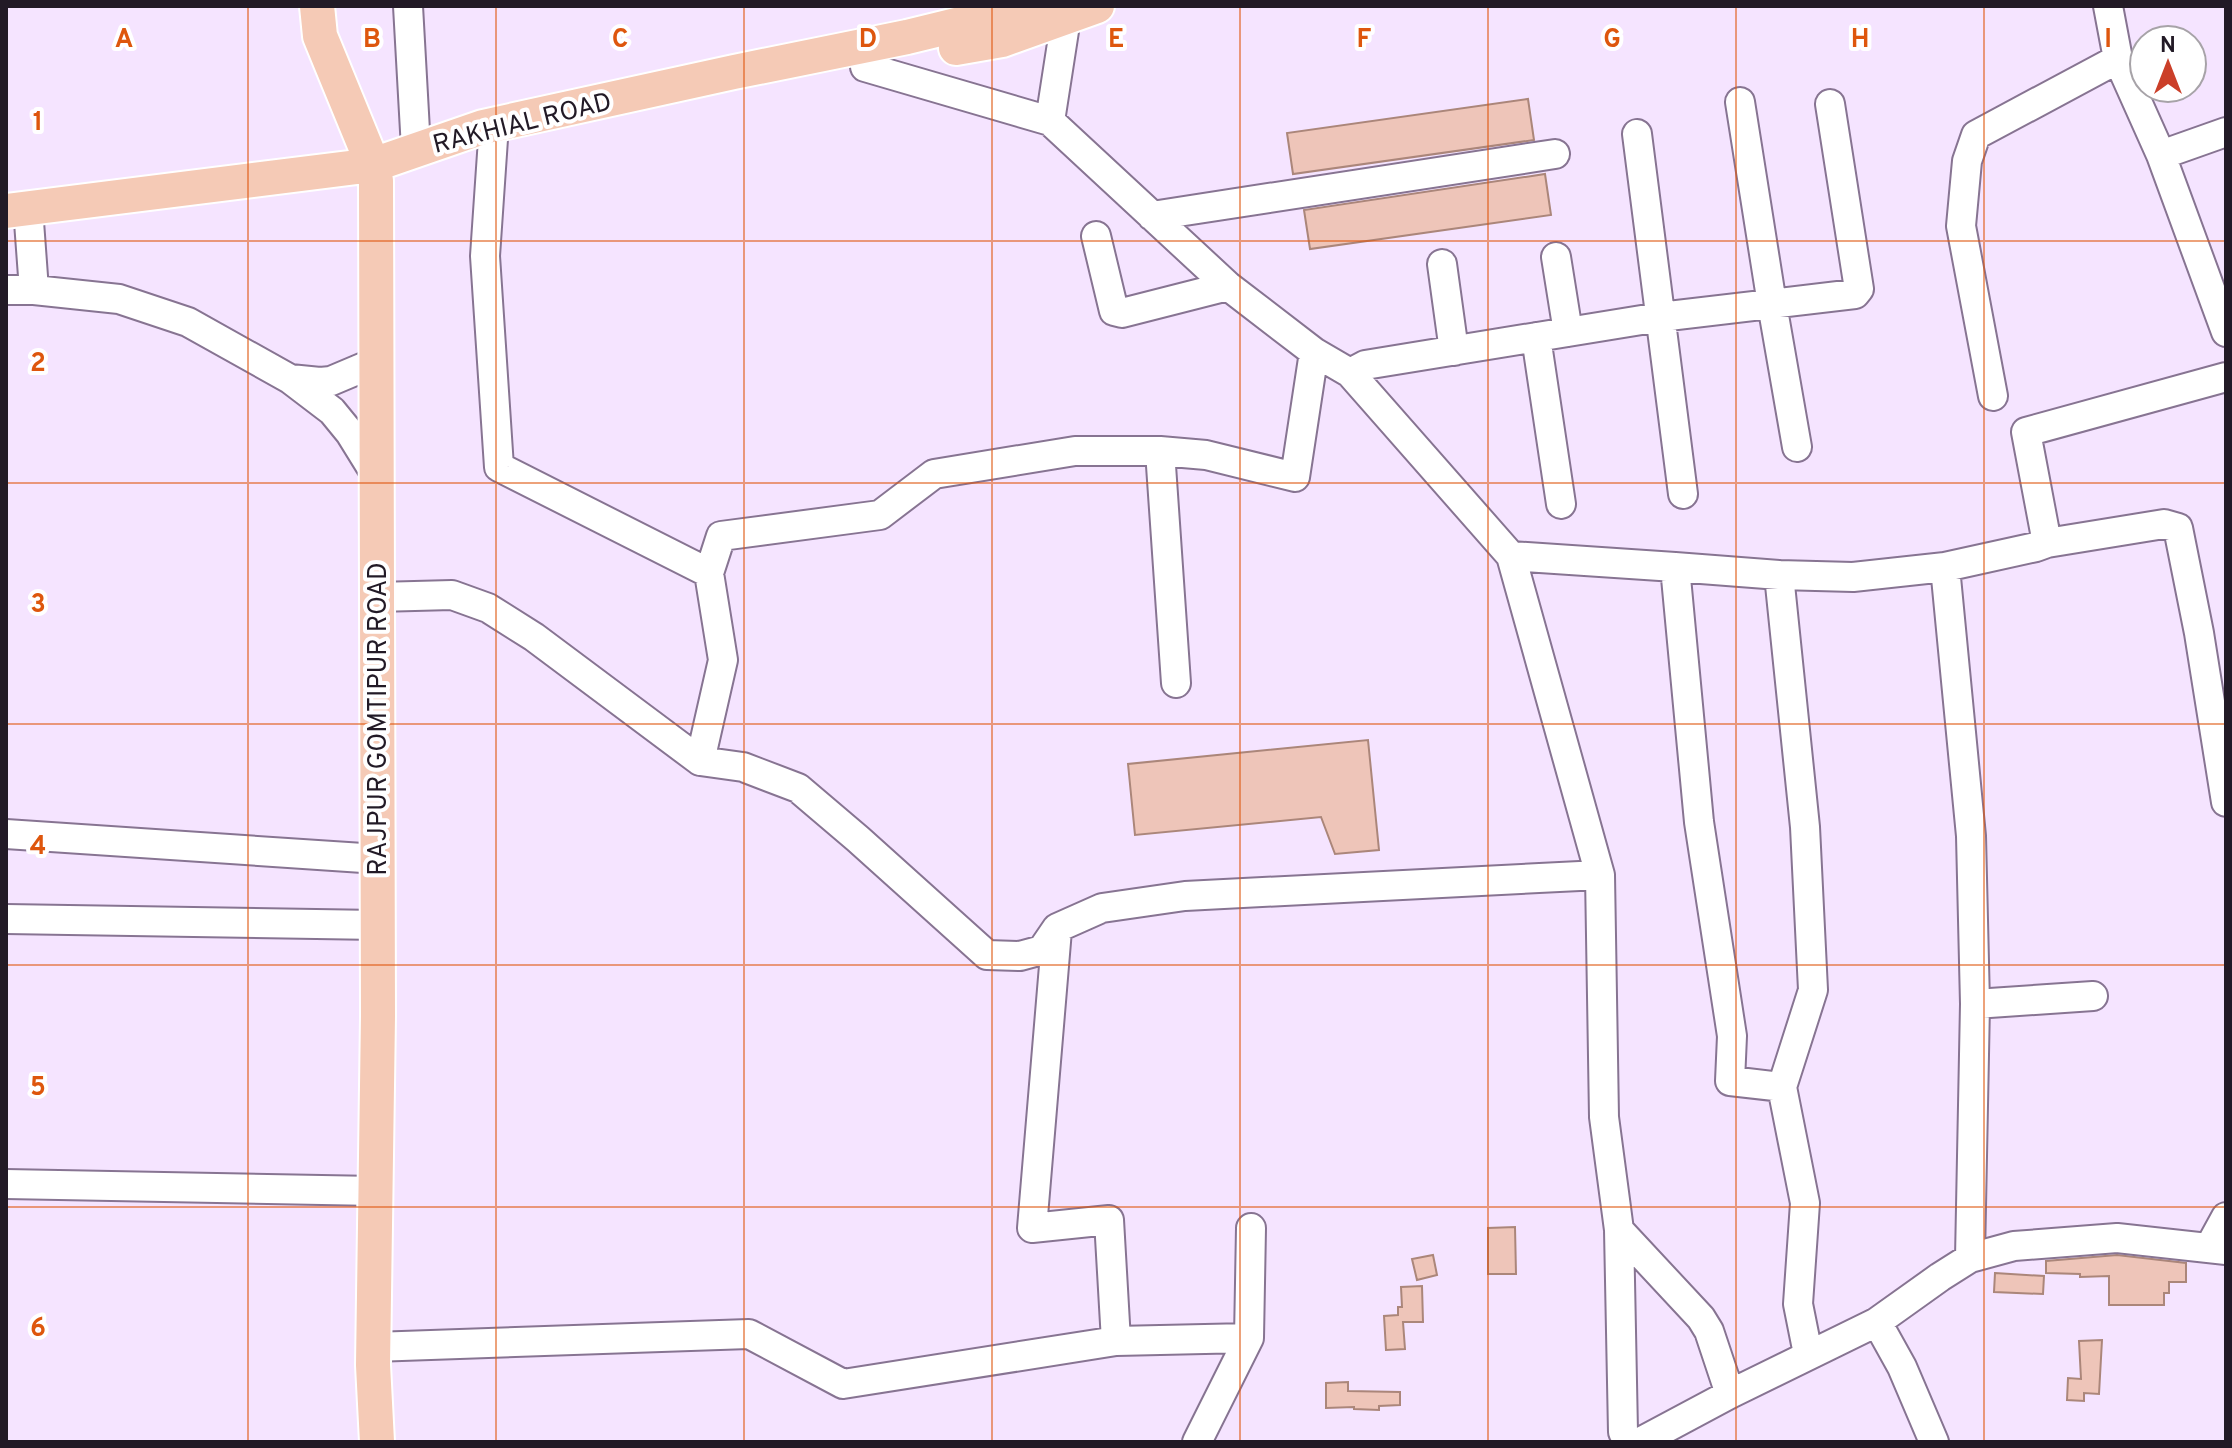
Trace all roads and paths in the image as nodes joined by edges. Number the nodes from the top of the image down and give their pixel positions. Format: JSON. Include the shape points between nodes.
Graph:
{"nodes":[{"id":1,"x":317,"y":6,"type":"edge"},
{"id":2,"x":408,"y":6,"type":"edge"},
{"id":3,"x":1034,"y":6,"type":"edge"},
{"id":4,"x":1097,"y":6,"type":"edge"},
{"id":5,"x":2108,"y":6,"type":"edge"},
{"id":6,"x":1066,"y":18,"type":"junction"},
{"id":7,"x":2118,"y":59,"type":"junction"},
{"id":8,"x":865,"y":67,"type":"junction"},
{"id":9,"x":1740,"y":102,"type":"dead end"},
{"id":10,"x":1830,"y":104,"type":"dead end"},
{"id":11,"x":1050,"y":121,"type":"junction"},
{"id":12,"x":2226,"y":132,"type":"edge"},
{"id":13,"x":1637,"y":134,"type":"dead end"},
{"id":14,"x":493,"y":139,"type":"junction"},
{"id":15,"x":416,"y":149,"type":"junction"},
{"id":16,"x":1555,"y":154,"type":"dead end"},
{"id":17,"x":2161,"y":155,"type":"junction"},
{"id":18,"x":374,"y":173,"type":"junction"},
{"id":19,"x":17,"y":209,"type":"edge"},
{"id":20,"x":1152,"y":216,"type":"junction"},
{"id":21,"x":1096,"y":236,"type":"dead end"},
{"id":22,"x":1556,"y":257,"type":"dead end"},
{"id":23,"x":1442,"y":264,"type":"dead end"},
{"id":24,"x":1228,"y":286,"type":"junction"},
{"id":25,"x":20,"y":290,"type":"edge"},
{"id":26,"x":1772,"y":304,"type":"junction"},
{"id":27,"x":1660,"y":317,"type":"junction"},
{"id":28,"x":1568,"y":332,"type":"junction"},
{"id":29,"x":2226,"y":332,"type":"edge"},
{"id":30,"x":1536,"y":337,"type":"junction"},
{"id":31,"x":1454,"y":351,"type":"junction"},
{"id":32,"x":1314,"y":352,"type":"junction"},
{"id":33,"x":376,"y":362,"type":"junction"},
{"id":34,"x":1350,"y":373,"type":"junction"},
{"id":35,"x":2226,"y":377,"type":"edge"},
{"id":36,"x":290,"y":379,"type":"junction"},
{"id":37,"x":1993,"y":396,"type":"dead end"},
{"id":38,"x":1797,"y":447,"type":"dead end"},
{"id":39,"x":1160,"y":451,"type":"junction"},
{"id":40,"x":376,"y":475,"type":"junction"},
{"id":41,"x":1683,"y":494,"type":"dead end"},
{"id":42,"x":1561,"y":504,"type":"dead end"},
{"id":43,"x":2047,"y":543,"type":"junction"},
{"id":44,"x":1511,"y":556,"type":"junction"},
{"id":45,"x":1675,"y":567,"type":"junction"},
{"id":46,"x":1945,"y":567,"type":"junction"},
{"id":47,"x":709,"y":573,"type":"junction"},
{"id":48,"x":1779,"y":575,"type":"junction"},
{"id":49,"x":377,"y":597,"type":"junction"},
{"id":50,"x":1176,"y":683,"type":"dead end"},
{"id":51,"x":700,"y":761,"type":"junction"},
{"id":52,"x":2226,"y":802,"type":"edge"},
{"id":53,"x":6,"y":834,"type":"edge"},
{"id":54,"x":105,"y":850,"type":"junction"},
{"id":55,"x":6,"y":853,"type":"edge"},
{"id":56,"x":378,"y":867,"type":"junction"},
{"id":57,"x":1600,"y":875,"type":"junction"},
{"id":58,"x":6,"y":919,"type":"edge"},
{"id":59,"x":378,"y":925,"type":"junction"},
{"id":60,"x":1057,"y":928,"type":"junction"},
{"id":61,"x":2093,"y":996,"type":"dead end"},
{"id":62,"x":1975,"y":1004,"type":"junction"},
{"id":63,"x":1782,"y":1087,"type":"junction"},
{"id":64,"x":6,"y":1184,"type":"edge"},
{"id":65,"x":376,"y":1191,"type":"junction"},
{"id":66,"x":2226,"y":1217,"type":"edge"},
{"id":67,"x":1251,"y":1228,"type":"dead end"},
{"id":68,"x":1619,"y":1230,"type":"junction"},
{"id":69,"x":2217,"y":1249,"type":"edge"},
{"id":70,"x":1970,"y":1258,"type":"junction"},
{"id":71,"x":1877,"y":1322,"type":"junction"},
{"id":72,"x":1249,"y":1338,"type":"junction"},
{"id":73,"x":1116,"y":1341,"type":"junction"},
{"id":74,"x":373,"y":1347,"type":"junction"},
{"id":75,"x":1808,"y":1354,"type":"junction"},
{"id":76,"x":1730,"y":1394,"type":"junction"},
{"id":77,"x":377,"y":1442,"type":"edge"},
{"id":78,"x":1197,"y":1442,"type":"edge"},
{"id":79,"x":1628,"y":1442,"type":"edge"},
{"id":80,"x":1640,"y":1442,"type":"edge"},
{"id":81,"x":1934,"y":1442,"type":"edge"}],
"edges":[{"from":1,"to":18,"type":"main road","name":"RAJPUR GOMTIPUR ROAD","via":[[320,36]]},
{"from":2,"to":15,"type":"street"},
{"from":3,"to":15,"type":"main road","name":"RAKHIAL ROAD","via":[[483,127]]},
{"from":4,"to":6,"type":"main road","name":"RAKHIAL ROAD"},
{"from":5,"to":7,"type":"street"},
{"from":6,"to":8,"type":"main road","name":"RAKHIAL ROAD","via":[[1002,40]]},
{"from":6,"to":11,"type":"street"},
{"from":7,"to":17,"type":"street"},
{"from":7,"to":37,"type":"street","via":[[1976,135],[1967,161],[1961,226]]},
{"from":8,"to":11,"type":"street"},
{"from":8,"to":14,"type":"main road","name":"RAKHIAL ROAD"},
{"from":9,"to":26,"type":"street"},
{"from":10,"to":26,"type":"street","via":[[1859,289],[1855,294]]},
{"from":11,"to":20,"type":"street"},
{"from":12,"to":17,"type":"street"},
{"from":13,"to":27,"type":"street"},
{"from":14,"to":18,"type":"main road","name":"RAKHIAL ROAD"},
{"from":14,"to":47,"type":"street","via":[[485,256],[499,467]]},
{"from":15,"to":18,"type":"main road","name":"RAKHIAL ROAD"},
{"from":16,"to":20,"type":"street"},
{"from":17,"to":29,"type":"street"},
{"from":18,"to":19,"type":"main road","name":"RAKHIAL ROAD"},
{"from":18,"to":33,"type":"main road","name":"RAJPUR GOMTIPUR ROAD"},
{"from":19,"to":25,"type":"street"},
{"from":20,"to":24,"type":"street"},
{"from":21,"to":24,"type":"street","via":[[1114,311]]},
{"from":22,"to":28,"type":"street"},
{"from":23,"to":31,"type":"street"},
{"from":24,"to":32,"type":"street"},
{"from":25,"to":36,"type":"street","via":[[119,299],[188,322]]},
{"from":26,"to":27,"type":"street"},
{"from":26,"to":38,"type":"street"},
{"from":27,"to":28,"type":"street"},
{"from":27,"to":41,"type":"street"},
{"from":28,"to":30,"type":"street"},
{"from":30,"to":31,"type":"street"},
{"from":30,"to":42,"type":"street"},
{"from":31,"to":34,"type":"street","via":[[1365,365]]},
{"from":32,"to":34,"type":"street"},
{"from":32,"to":39,"type":"street","via":[[1295,477],[1206,455]]},
{"from":33,"to":36,"type":"street","via":[[331,381]]},
{"from":33,"to":40,"type":"main road","name":"RAJPUR GOMTIPUR ROAD"},
{"from":34,"to":44,"type":"street"},
{"from":35,"to":43,"type":"street","via":[[2026,432]]},
{"from":36,"to":40,"type":"street","via":[[332,411]]},
{"from":39,"to":47,"type":"street","via":[[1075,451],[934,474],[880,515],[721,536]]},
{"from":39,"to":50,"type":"street"},
{"from":40,"to":49,"type":"main road","name":"RAJPUR GOMTIPUR ROAD"},
{"from":43,"to":46,"type":"street"},
{"from":43,"to":52,"type":"street","via":[[2164,524],[2178,528]]},
{"from":44,"to":45,"type":"street"},
{"from":44,"to":57,"type":"street"},
{"from":45,"to":48,"type":"street"},
{"from":45,"to":63,"type":"street","via":[[1699,822],[1732,1036],[1730,1081]]},
{"from":46,"to":48,"type":"street","via":[[1853,577]]},
{"from":46,"to":62,"type":"street","via":[[1971,836]]},
{"from":47,"to":51,"type":"street","via":[[723,660]]},
{"from":48,"to":63,"type":"street","via":[[1805,827],[1813,990]]},
{"from":49,"to":51,"type":"street","via":[[452,595],[488,608]]},
{"from":49,"to":56,"type":"main road","name":"RAJPUR GOMTIPUR ROAD"},
{"from":51,"to":60,"type":"street","via":[[743,767],[798,788],[987,955],[1042,950]]},
{"from":53,"to":54,"type":"street"},
{"from":54,"to":55,"type":"street"},
{"from":54,"to":56,"type":"street"},
{"from":56,"to":59,"type":"main road","name":"RAJPUR GOMTIPUR ROAD"},
{"from":57,"to":60,"type":"street","via":[[1185,896],[1102,908]]},
{"from":57,"to":68,"type":"street","via":[[1604,1117]]},
{"from":58,"to":59,"type":"street"},
{"from":59,"to":65,"type":"main road","name":"RAJPUR GOMTIPUR ROAD"},
{"from":60,"to":73,"type":"street","via":[[1032,1228],[1109,1220]]},
{"from":61,"to":62,"type":"street"},
{"from":62,"to":70,"type":"street"},
{"from":63,"to":75,"type":"street","via":[[1805,1203],[1798,1304]]},
{"from":64,"to":65,"type":"street"},
{"from":65,"to":74,"type":"main road","name":"RAJPUR GOMTIPUR ROAD"},
{"from":66,"to":69,"type":"street"},
{"from":67,"to":72,"type":"street"},
{"from":68,"to":76,"type":"street","via":[[1701,1318]]},
{"from":68,"to":79,"type":"street","via":[[1623,1432]]},
{"from":69,"to":70,"type":"street","via":[[2117,1238],[2014,1246]]},
{"from":70,"to":71,"type":"street"},
{"from":71,"to":75,"type":"street"},
{"from":71,"to":81,"type":"street"},
{"from":72,"to":73,"type":"street"},
{"from":72,"to":78,"type":"street"},
{"from":73,"to":74,"type":"street","via":[[843,1384],[749,1334]]},
{"from":74,"to":77,"type":"main road","name":"RAJPUR GOMTIPUR ROAD"},
{"from":75,"to":76,"type":"street"},
{"from":76,"to":80,"type":"street"}]}
